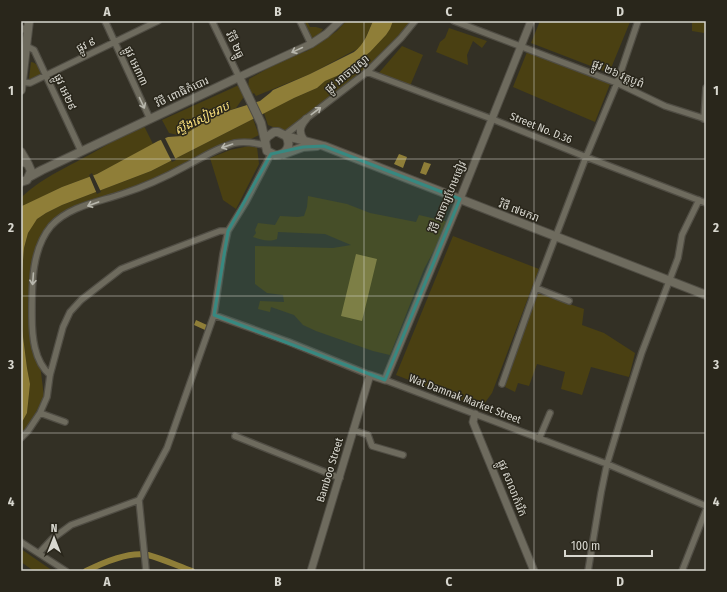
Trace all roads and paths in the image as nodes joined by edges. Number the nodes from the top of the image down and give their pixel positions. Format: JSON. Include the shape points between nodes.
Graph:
{"nodes":[{"id":1,"x":105,"y":21,"type":"edge"},
{"id":2,"x":158,"y":21,"type":"edge"},
{"id":3,"x":212,"y":21,"type":"edge"},
{"id":4,"x":300,"y":21,"type":"edge"},
{"id":5,"x":340,"y":21,"type":"edge"},
{"id":6,"x":414,"y":21,"type":"edge"},
{"id":7,"x":454,"y":21,"type":"edge"},
{"id":8,"x":531,"y":21,"type":"edge"},
{"id":9,"x":638,"y":21,"type":"edge"},
{"id":10,"x":26,"y":26,"type":"edge"},
{"id":11,"x":114,"y":42,"type":"junction"},
{"id":12,"x":311,"y":44,"type":"junction"},
{"id":13,"x":26,"y":46,"type":"junction"},
{"id":14,"x":521,"y":47,"type":"junction"},
{"id":15,"x":368,"y":72,"type":"junction"},
{"id":16,"x":46,"y":75,"type":"junction"},
{"id":17,"x":239,"y":77,"type":"junction"},
{"id":18,"x":617,"y":83,"type":"junction"},
{"id":19,"x":22,"y":86,"type":"edge"},
{"id":20,"x":706,"y":88,"type":"edge"},
{"id":21,"x":150,"y":119,"type":"junction"},
{"id":22,"x":306,"y":119,"type":"junction"},
{"id":23,"x":492,"y":119,"type":"junction"},
{"id":24,"x":705,"y":119,"type":"edge"},
{"id":25,"x":260,"y":121,"type":"junction"},
{"id":26,"x":274,"y":132,"type":"junction"},
{"id":27,"x":286,"y":136,"type":"junction"},
{"id":28,"x":304,"y":140,"type":"junction"},
{"id":29,"x":265,"y":143,"type":"junction"},
{"id":30,"x":324,"y":146,"type":"junction"},
{"id":31,"x":81,"y":151,"type":"junction"},
{"id":32,"x":21,"y":152,"type":"edge"},
{"id":33,"x":271,"y":154,"type":"junction"},
{"id":34,"x":283,"y":154,"type":"junction"},
{"id":35,"x":586,"y":157,"type":"junction"},
{"id":36,"x":26,"y":163,"type":"edge"},
{"id":37,"x":42,"y":170,"type":"junction"},
{"id":38,"x":24,"y":182,"type":"edge"},
{"id":39,"x":460,"y":199,"type":"junction"},
{"id":40,"x":699,"y":200,"type":"junction"},
{"id":41,"x":706,"y":203,"type":"edge"},
{"id":42,"x":228,"y":231,"type":"junction"},
{"id":43,"x":556,"y":236,"type":"junction"},
{"id":44,"x":669,"y":281,"type":"junction"},
{"id":45,"x":536,"y":288,"type":"junction"},
{"id":46,"x":706,"y":296,"type":"edge"},
{"id":47,"x":569,"y":301,"type":"dead end"},
{"id":48,"x":214,"y":315,"type":"junction"},
{"id":49,"x":50,"y":375,"type":"junction"},
{"id":50,"x":370,"y":375,"type":"junction"},
{"id":51,"x":384,"y":380,"type":"junction"},
{"id":52,"x":502,"y":384,"type":"dead end"},
{"id":53,"x":40,"y":413,"type":"junction"},
{"id":54,"x":550,"y":413,"type":"dead end"},
{"id":55,"x":475,"y":414,"type":"junction"},
{"id":56,"x":65,"y":422,"type":"dead end"},
{"id":57,"x":354,"y":430,"type":"junction"},
{"id":58,"x":235,"y":436,"type":"dead end"},
{"id":59,"x":21,"y":438,"type":"edge"},
{"id":60,"x":538,"y":439,"type":"junction"},
{"id":61,"x":403,"y":455,"type":"dead end"},
{"id":62,"x":607,"y":464,"type":"junction"},
{"id":63,"x":340,"y":478,"type":"junction"},
{"id":64,"x":139,"y":500,"type":"junction"},
{"id":65,"x":706,"y":506,"type":"edge"},
{"id":66,"x":706,"y":510,"type":"edge"},
{"id":67,"x":21,"y":542,"type":"edge"},
{"id":68,"x":38,"y":553,"type":"junction"},
{"id":69,"x":146,"y":570,"type":"dead end"},
{"id":70,"x":66,"y":571,"type":"edge"},
{"id":71,"x":311,"y":571,"type":"edge"},
{"id":72,"x":534,"y":571,"type":"edge"},
{"id":73,"x":588,"y":571,"type":"edge"},
{"id":74,"x":682,"y":571,"type":"edge"}],
"edges":[{"from":1,"to":11,"type":"street","name":"ផ្លូវ អេ៣៣"},
{"from":2,"to":11,"type":"street","name":"ផ្លូវ ៩"},
{"from":3,"to":17,"type":"street","name":"វិថី ២ធ្នូ"},
{"from":4,"to":12,"type":"street"},
{"from":5,"to":12,"type":"street","name":"វិថី ពោធិកំបោរ"},
{"from":6,"to":15,"type":"street","name":"ផ្លូវ អាចារ្យស្វា"},
{"from":7,"to":14,"type":"street","name":"ផ្លូវ ២៦ វត្តបូព៌"},
{"from":8,"to":14,"type":"street","name":"វិថី អាចារ្យហែមចៀវ"},
{"from":9,"to":18,"type":"street"},
{"from":10,"to":13,"type":"main road"},
{"from":11,"to":16,"type":"street","name":"ផ្លូវ ៩"},
{"from":11,"to":21,"type":"street","name":"ផ្លូវ អេ៣៣","one_way":true},
{"from":12,"to":17,"type":"street","name":"វិថី ពោធិកំបោរ","one_way":true},
{"from":13,"to":16,"type":"street","name":"ផ្លូវ អេ២៩","via":[[34,50]]},
{"from":13,"to":19,"type":"main road"},
{"from":14,"to":18,"type":"street","name":"ផ្លូវ ២៦ វត្តបូព៌"},
{"from":14,"to":23,"type":"street","name":"វិថី អាចារ្យហែមចៀវ"},
{"from":22,"to":15,"type":"street","name":"ផ្លូវ អាចារ្យស្វា","one_way":true},
{"from":15,"to":23,"type":"street","name":"Street No. D.36"},
{"from":16,"to":19,"type":"street","name":"ផ្លូវ ៩"},
{"from":16,"to":31,"type":"street","name":"ផ្លូវ អេ២៩"},
{"from":17,"to":21,"type":"main road","name":"វិថី ពោធិកំបោរ"},
{"from":17,"to":25,"type":"main road"},
{"from":18,"to":24,"type":"street","name":"ផ្លូវ ២៦ វត្តបូព៌","via":[[665,106]]},
{"from":18,"to":35,"type":"street"},
{"from":20,"to":24,"type":"street"},
{"from":21,"to":31,"type":"main road","name":"វិថី ពោធិកំបោរ"},
{"from":22,"to":27,"type":"street","name":"ផ្លូវ អាចារ្យស្វា"},
{"from":22,"to":28,"type":"street","via":[[300,132]]},
{"from":23,"to":35,"type":"street","name":"Street No. D.36"},
{"from":23,"to":39,"type":"street","name":"វិថី អាចារ្យហែមចៀវ"},
{"from":25,"to":26,"type":"main road"},
{"from":25,"to":29,"type":"main road"},
{"from":26,"to":27,"type":"main road"},
{"from":26,"to":29,"type":"main road","via":[[267,137]]},
{"from":27,"to":28,"type":"main road","name":"វិថី ៧មករា"},
{"from":27,"to":34,"type":"main road","via":[[289,144]]},
{"from":28,"to":30,"type":"main road","name":"វិថី ៧មករា"},
{"from":29,"to":33,"type":"main road"},
{"from":29,"to":49,"type":"street","one_way":true,"via":[[236,143],[224,147],[146,184],[74,210],[52,226],[41,241],[35,262],[32,302],[34,344],[43,366]]},
{"from":30,"to":34,"type":"main road","name":"វិថី ៧មករា","via":[[303,147]]},
{"from":30,"to":39,"type":"main road","name":"វិថី ៧មករា"},
{"from":31,"to":37,"type":"main road","name":"វិថី ពោធិកំបោរ"},
{"from":32,"to":36,"type":"main road"},
{"from":33,"to":34,"type":"main road"},
{"from":33,"to":42,"type":"street"},
{"from":35,"to":40,"type":"street","name":"Street No. D.36"},
{"from":35,"to":43,"type":"street"},
{"from":36,"to":37,"type":"main road"},
{"from":36,"to":38,"type":"main road","via":[[31,171]]},
{"from":37,"to":38,"type":"main road","name":"វិថី ពោធិកំបោរ"},
{"from":39,"to":43,"type":"main road","name":"វិថី ៧មករា"},
{"from":39,"to":51,"type":"street","name":"វិថី អាចារ្យហែមចៀវ"},
{"from":40,"to":41,"type":"street","name":"Street No. D.36"},
{"from":40,"to":44,"type":"street","via":[[682,235],[678,258]]},
{"from":42,"to":48,"type":"street"},
{"from":42,"to":49,"type":"street","via":[[220,231],[122,269],[91,292],[70,312],[63,327]]},
{"from":43,"to":44,"type":"main road","name":"វិថី ៧មករា"},
{"from":43,"to":45,"type":"street"},
{"from":44,"to":46,"type":"main road","name":"វិថី ៧មករា"},
{"from":44,"to":62,"type":"street","via":[[642,352]]},
{"from":45,"to":47,"type":"street"},
{"from":45,"to":52,"type":"street"},
{"from":48,"to":50,"type":"street","name":"Wat Damnak Market Street"},
{"from":48,"to":64,"type":"street","via":[[167,448]]},
{"from":49,"to":53,"type":"street","via":[[47,397]]},
{"from":50,"to":51,"type":"street","name":"Wat Damnak Market Street"},
{"from":50,"to":57,"type":"street","name":"Bamboo Street"},
{"from":51,"to":55,"type":"street","name":"Wat Damnak Market Street"},
{"from":53,"to":56,"type":"street"},
{"from":53,"to":59,"type":"street"},
{"from":54,"to":60,"type":"street"},
{"from":55,"to":60,"type":"street","name":"Wat Damnak Market Street"},
{"from":55,"to":72,"type":"street","name":"ផ្លូវ សាលាកំរើក","via":[[473,422]]},
{"from":57,"to":61,"type":"street","via":[[368,435],[372,446]]},
{"from":57,"to":63,"type":"street","name":"Bamboo Street"},
{"from":58,"to":63,"type":"street"},
{"from":60,"to":62,"type":"street","name":"Wat Damnak Market Street"},
{"from":62,"to":65,"type":"street","name":"Wat Damnak Market Street"},
{"from":62,"to":73,"type":"street"},
{"from":63,"to":71,"type":"street","name":"Bamboo Street"},
{"from":64,"to":68,"type":"street","via":[[71,525]]},
{"from":64,"to":69,"type":"street"},
{"from":66,"to":74,"type":"street"},
{"from":67,"to":68,"type":"street"},
{"from":68,"to":70,"type":"street"}]}
